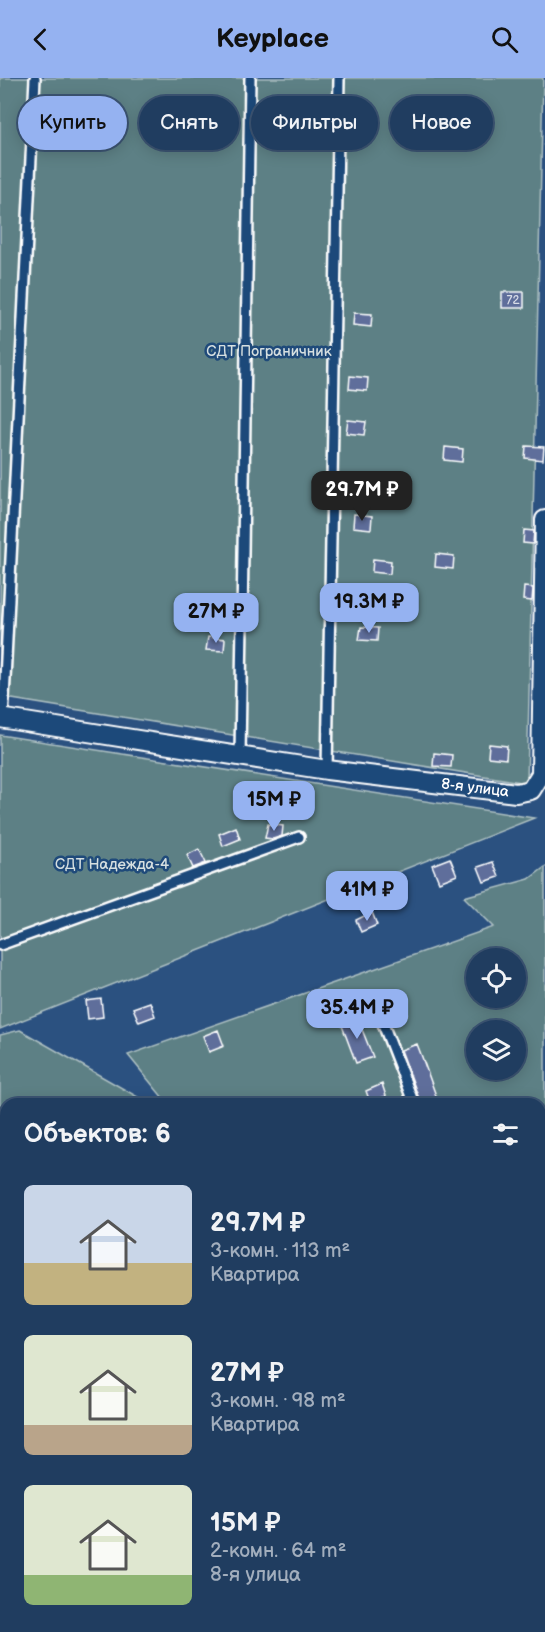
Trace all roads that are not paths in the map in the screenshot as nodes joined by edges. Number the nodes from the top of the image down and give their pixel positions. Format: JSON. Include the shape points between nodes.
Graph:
{"nodes":[{"id":1,"x":35,"y":78,"type":"edge"},
{"id":2,"x":250,"y":78,"type":"edge"},
{"id":3,"x":339,"y":78,"type":"edge"},
{"id":4,"x":545,"y":520,"type":"edge"},
{"id":5,"x":2,"y":718,"type":"edge"},
{"id":6,"x":240,"y":756,"type":"junction"},
{"id":7,"x":327,"y":770,"type":"junction"},
{"id":8,"x":299,"y":837,"type":"dead end"},
{"id":9,"x":0,"y":945,"type":"edge"},
{"id":10,"x":376,"y":1006,"type":"dead end"},
{"id":11,"x":412,"y":1098,"type":"edge"}],
"edges":[{"from":1,"to":5,"type":"lane"},
{"from":2,"to":6,"type":"lane"},
{"from":3,"to":7,"type":"lane"},
{"from":4,"to":7,"type":"street","name":"8-я улица","via":[[541,774],[531,790],[516,793]]},
{"from":5,"to":6,"type":"street"},
{"from":6,"to":7,"type":"street"},
{"from":8,"to":9,"type":"lane"},
{"from":10,"to":11,"type":"lane"}]}
